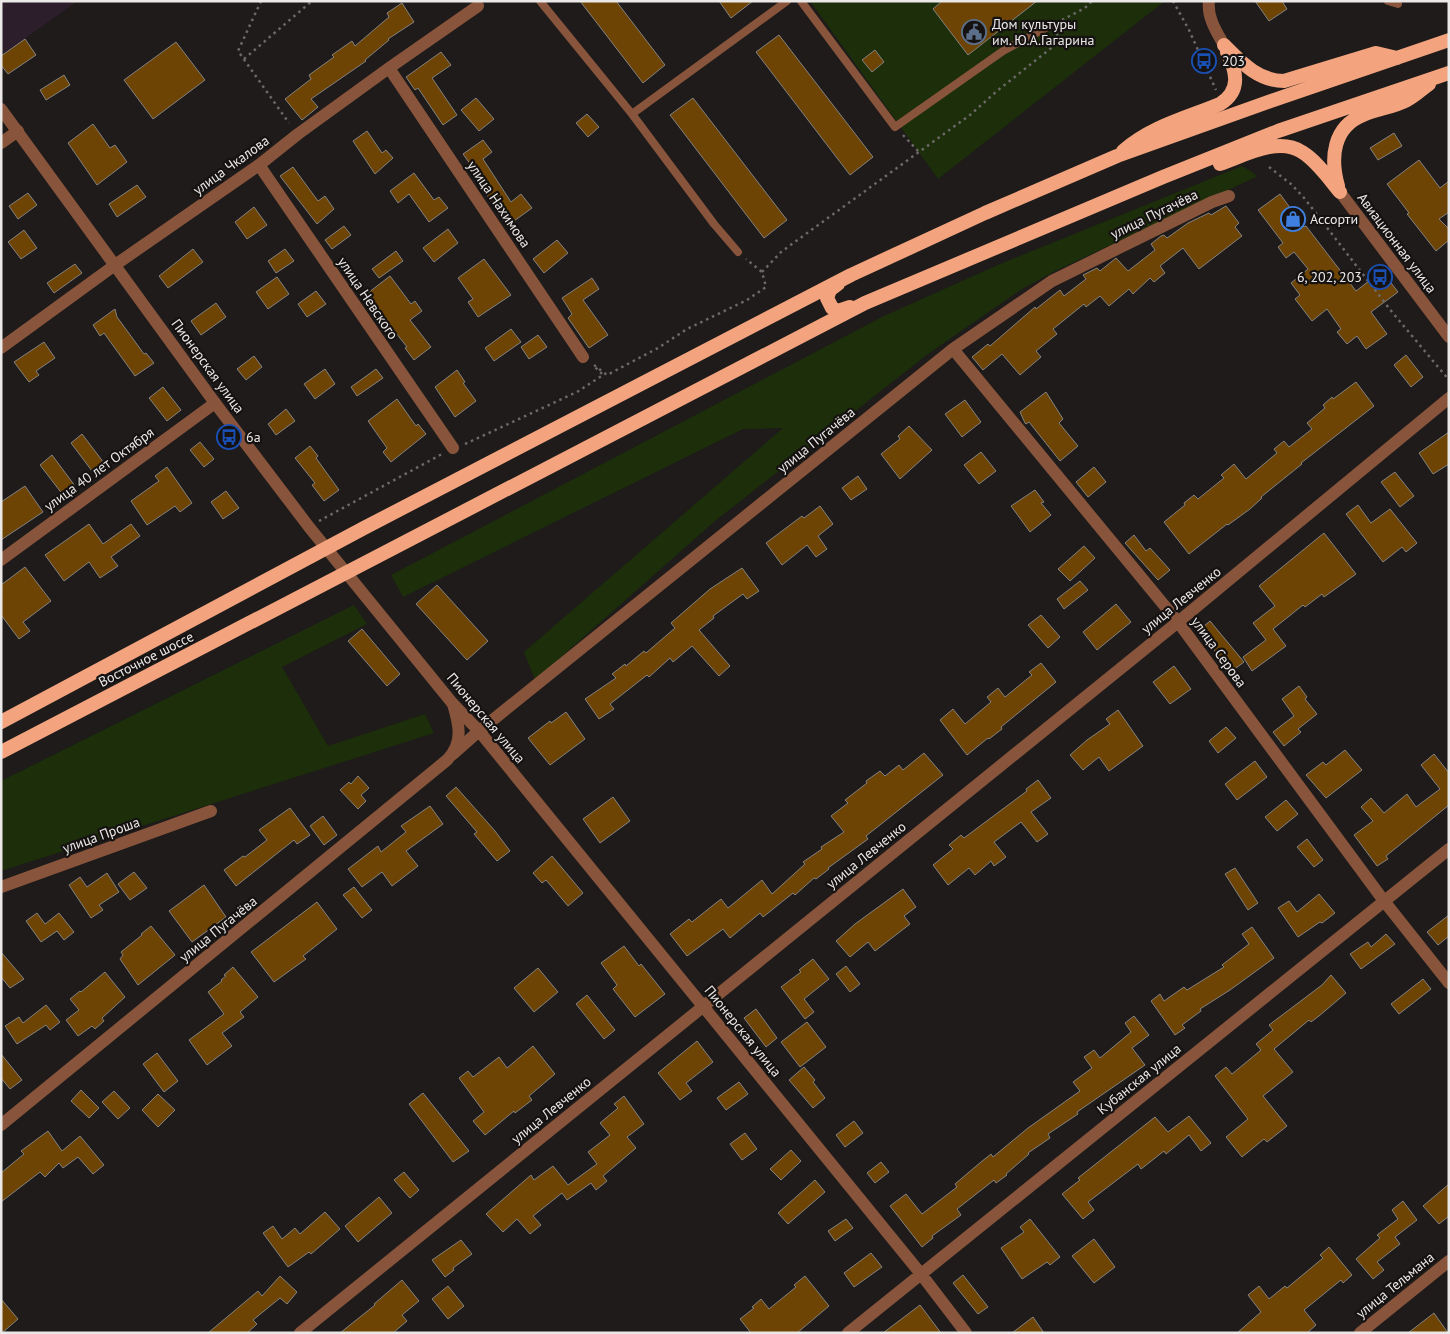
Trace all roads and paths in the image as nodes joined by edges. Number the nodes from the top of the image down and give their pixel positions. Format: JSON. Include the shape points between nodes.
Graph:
{"nodes":[{"id":1,"x":260,"y":1,"type":"edge"},
{"id":2,"x":312,"y":1,"type":"edge"},
{"id":3,"x":540,"y":1,"type":"edge"},
{"id":4,"x":786,"y":1,"type":"edge"},
{"id":5,"x":802,"y":1,"type":"edge"},
{"id":6,"x":1092,"y":1,"type":"edge"},
{"id":7,"x":1173,"y":1,"type":"edge"},
{"id":8,"x":1209,"y":1,"type":"edge"},
{"id":9,"x":1388,"y":1,"type":"edge"},
{"id":10,"x":1398,"y":4,"type":"dead end"},
{"id":11,"x":478,"y":6,"type":"dead end"},
{"id":12,"x":1053,"y":24,"type":"junction"},
{"id":13,"x":1449,"y":40,"type":"edge"},
{"id":14,"x":1224,"y":44,"type":"junction"},
{"id":15,"x":1396,"y":58,"type":"junction"},
{"id":16,"x":244,"y":59,"type":"junction"},
{"id":17,"x":389,"y":68,"type":"junction"},
{"id":18,"x":1443,"y":76,"type":"edge"},
{"id":19,"x":1216,"y":91,"type":"dead end"},
{"id":20,"x":1,"y":109,"type":"edge"},
{"id":21,"x":632,"y":114,"type":"junction"},
{"id":22,"x":292,"y":127,"type":"dead end"},
{"id":23,"x":895,"y":127,"type":"junction"},
{"id":24,"x":18,"y":131,"type":"junction"},
{"id":25,"x":1,"y":143,"type":"edge"},
{"id":26,"x":919,"y":152,"type":"junction"},
{"id":27,"x":1117,"y":156,"type":"junction"},
{"id":28,"x":259,"y":165,"type":"junction"},
{"id":29,"x":1269,"y":167,"type":"dead end"},
{"id":30,"x":1163,"y":178,"type":"junction"},
{"id":31,"x":1340,"y":192,"type":"junction"},
{"id":32,"x":1229,"y":196,"type":"dead end"},
{"id":33,"x":738,"y":252,"type":"joint"},
{"id":34,"x":115,"y":265,"type":"junction"},
{"id":35,"x":762,"y":272,"type":"junction"},
{"id":36,"x":851,"y":275,"type":"junction"},
{"id":37,"x":865,"y":303,"type":"junction"},
{"id":38,"x":1449,"y":337,"type":"edge"},
{"id":39,"x":1,"y":348,"type":"edge"},
{"id":40,"x":952,"y":349,"type":"junction"},
{"id":41,"x":583,"y":357,"type":"joint"},
{"id":42,"x":605,"y":375,"type":"junction"},
{"id":43,"x":1449,"y":380,"type":"edge"},
{"id":44,"x":1449,"y":398,"type":"edge"},
{"id":45,"x":215,"y":402,"type":"junction"},
{"id":46,"x":453,"y":448,"type":"junction"},
{"id":47,"x":309,"y":527,"type":"junction"},
{"id":48,"x":1,"y":560,"type":"edge"},
{"id":49,"x":1178,"y":622,"type":"junction"},
{"id":50,"x":453,"y":704,"type":"junction"},
{"id":51,"x":1,"y":722,"type":"edge"},
{"id":52,"x":479,"y":731,"type":"junction"},
{"id":53,"x":1,"y":752,"type":"edge"},
{"id":54,"x":453,"y":754,"type":"junction"},
{"id":55,"x":211,"y":811,"type":"dead end"},
{"id":56,"x":1449,"y":849,"type":"edge"},
{"id":57,"x":1,"y":887,"type":"edge"},
{"id":58,"x":1384,"y":901,"type":"junction"},
{"id":59,"x":1449,"y":983,"type":"edge"},
{"id":60,"x":703,"y":1006,"type":"junction"},
{"id":61,"x":1,"y":1125,"type":"edge"},
{"id":62,"x":1449,"y":1261,"type":"edge"},
{"id":63,"x":921,"y":1274,"type":"junction"},
{"id":64,"x":300,"y":1333,"type":"edge"},
{"id":65,"x":848,"y":1333,"type":"edge"},
{"id":66,"x":966,"y":1333,"type":"edge"},
{"id":67,"x":1360,"y":1333,"type":"edge"}],
"edges":[{"from":1,"to":16,"type":"path","via":[[238,51]]},
{"from":2,"to":16,"type":"path"},
{"from":3,"to":21,"type":"lane"},
{"from":4,"to":21,"type":"lane"},
{"from":5,"to":23,"type":"lane"},
{"from":6,"to":12,"type":"path"},
{"from":7,"to":19,"type":"path"},
{"from":8,"to":14,"type":"street","via":[[1213,27]]},
{"from":9,"to":10,"type":"lane"},
{"from":11,"to":17,"type":"street","name":"улица Чкалова"},
{"from":12,"to":23,"type":"lane","via":[[1003,51]]},
{"from":12,"to":26,"type":"path","via":[[1060,41]]},
{"from":13,"to":15,"type":"highway"},
{"from":14,"to":15,"type":"highway","via":[[1248,68],[1275,81],[1376,53]]},
{"from":14,"to":27,"type":"highway","via":[[1236,79],[1228,99],[1138,138]]},
{"from":15,"to":27,"type":"highway"},
{"from":16,"to":22,"type":"path"},
{"from":17,"to":28,"type":"street","name":"улица Чкалова"},
{"from":17,"to":41,"type":"street","name":"улица Нахимова"},
{"from":18,"to":30,"type":"highway","via":[[1278,131]]},
{"from":18,"to":31,"type":"highway","via":[[1407,100],[1349,123],[1340,133],[1334,150],[1334,172]]},
{"from":20,"to":24,"type":"street","name":"Пионерская улица"},
{"from":21,"to":33,"type":"lane"},
{"from":23,"to":26,"type":"path"},
{"from":24,"to":25,"type":"street"},
{"from":24,"to":34,"type":"street","name":"Пионерская улица"},
{"from":26,"to":35,"type":"path","via":[[781,252]]},
{"from":27,"to":36,"type":"highway"},
{"from":28,"to":34,"type":"street","name":"улица Чкалова"},
{"from":28,"to":46,"type":"street","name":"улица Невского"},
{"from":29,"to":43,"type":"path","via":[[1304,199]]},
{"from":30,"to":31,"type":"highway","via":[[1188,175],[1264,148],[1284,146],[1302,152]]},
{"from":30,"to":37,"type":"highway"},
{"from":31,"to":38,"type":"street","name":"Авиационная улица"},
{"from":32,"to":40,"type":"street","name":"улица Пугачёва","via":[[1052,281]]},
{"from":33,"to":35,"type":"path"},
{"from":34,"to":39,"type":"street","name":"улица Чкалова"},
{"from":34,"to":45,"type":"street","name":"Пионерская улица"},
{"from":35,"to":42,"type":"path","via":[[766,287],[747,300]]},
{"from":36,"to":37,"type":"highway","via":[[830,290],[827,298],[832,308],[838,311]]},
{"from":36,"to":51,"type":"highway","name":"Восточное шоссе","via":[[364,528]]},
{"from":37,"to":53,"type":"highway","name":"Восточное шоссе"},
{"from":40,"to":49,"type":"street","name":"улица Серова"},
{"from":40,"to":52,"type":"street","name":"улица Пугачёва"},
{"from":41,"to":42,"type":"path"},
{"from":42,"to":46,"type":"path","via":[[577,392]]},
{"from":44,"to":49,"type":"street","name":"улица Левченко"},
{"from":45,"to":47,"type":"street","name":"Пионерская улица"},
{"from":45,"to":48,"type":"street","name":"улица 40 лет Октября"},
{"from":46,"to":47,"type":"path"},
{"from":47,"to":50,"type":"street","name":"Пионерская улица"},
{"from":49,"to":58,"type":"street","name":"улица Серова"},
{"from":49,"to":60,"type":"street","name":"улица Левченко"},
{"from":50,"to":52,"type":"street","name":"Пионерская улица"},
{"from":50,"to":54,"type":"street","via":[[459,724],[459,737]]},
{"from":52,"to":54,"type":"street","name":"улица Пугачёва"},
{"from":52,"to":60,"type":"street","name":"Пионерская улица"},
{"from":54,"to":61,"type":"street","name":"улица Пугачёва"},
{"from":55,"to":57,"type":"street","name":"улица Проша"},
{"from":56,"to":58,"type":"street","name":"Кубанская улица"},
{"from":58,"to":59,"type":"street","name":"улица Серова"},
{"from":58,"to":63,"type":"street","name":"Кубанская улица"},
{"from":60,"to":63,"type":"street","name":"Пионерская улица"},
{"from":60,"to":64,"type":"street","name":"улица Левченко"},
{"from":62,"to":67,"type":"street","name":"улица Тельмана"},
{"from":63,"to":65,"type":"street","name":"Кубанская улица"},
{"from":63,"to":66,"type":"street","name":"Пионерская улица"}]}
